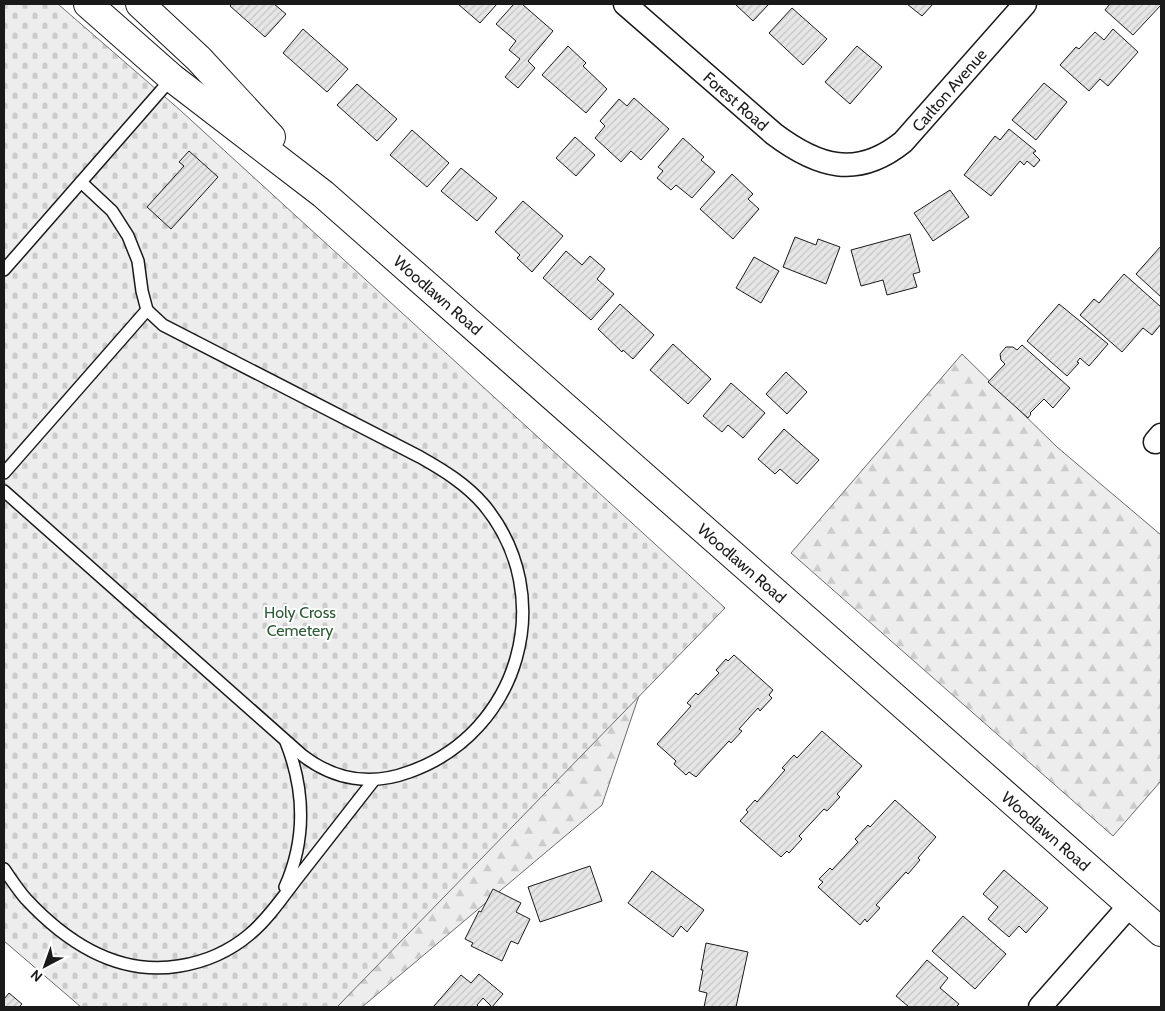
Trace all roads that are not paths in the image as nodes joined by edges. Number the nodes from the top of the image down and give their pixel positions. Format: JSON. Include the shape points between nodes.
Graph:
{"nodes":[{"id":1,"x":88,"y":4,"type":"edge"},
{"id":2,"x":140,"y":4,"type":"edge"},
{"id":3,"x":625,"y":4,"type":"edge"},
{"id":4,"x":1025,"y":4,"type":"edge"},
{"id":5,"x":172,"y":78,"type":"junction"},
{"id":6,"x":864,"y":162,"type":"joint"},
{"id":7,"x":81,"y":182,"type":"junction"},
{"id":8,"x":323,"y":194,"type":"junction"},
{"id":9,"x":4,"y":270,"type":"edge"},
{"id":10,"x":147,"y":310,"type":"junction"},
{"id":11,"x":4,"y":473,"type":"edge"},
{"id":12,"x":4,"y":491,"type":"edge"},
{"id":13,"x":286,"y":741,"type":"junction"},
{"id":14,"x":374,"y":780,"type":"junction"},
{"id":15,"x":4,"y":869,"type":"edge"},
{"id":16,"x":1130,"y":904,"type":"junction"},
{"id":17,"x":275,"y":906,"type":"junction"},
{"id":18,"x":1161,"y":932,"type":"edge"},
{"id":19,"x":1040,"y":1007,"type":"edge"}],
"edges":[{"from":1,"to":5,"type":"main road","name":"Woodlawn Road"},
{"from":2,"to":8,"type":"main road","name":"Woodlawn Road","via":[[199,59]]},
{"from":3,"to":6,"type":"street","name":"Forest Road","via":[[795,149],[829,163]]},
{"from":4,"to":6,"type":"street","name":"Carlton Avenue","via":[[903,142],[881,157]]},
{"from":5,"to":7,"type":"lane"},
{"from":5,"to":8,"type":"main road","name":"Woodlawn Road"},
{"from":7,"to":9,"type":"lane"},
{"from":7,"to":10,"type":"lane","via":[[112,211],[128,236],[138,261]]},
{"from":8,"to":16,"type":"main road","name":"Woodlawn Road"},
{"from":10,"to":11,"type":"lane"},
{"from":10,"to":14,"type":"lane","via":[[180,334],[446,472],[482,503],[510,546],[520,580],[523,624],[516,660],[502,693],[476,728],[443,756],[410,772]]},
{"from":12,"to":13,"type":"lane"},
{"from":13,"to":14,"type":"lane","via":[[331,773]]},
{"from":13,"to":17,"type":"lane","via":[[296,770],[301,817],[294,863]]},
{"from":14,"to":17,"type":"lane"},
{"from":15,"to":17,"type":"lane","via":[[26,898],[76,942],[104,958],[139,967],[175,967],[210,958],[242,940]]},
{"from":16,"to":18,"type":"main road","name":"Woodlawn Road"},
{"from":16,"to":19,"type":"street"}]}
